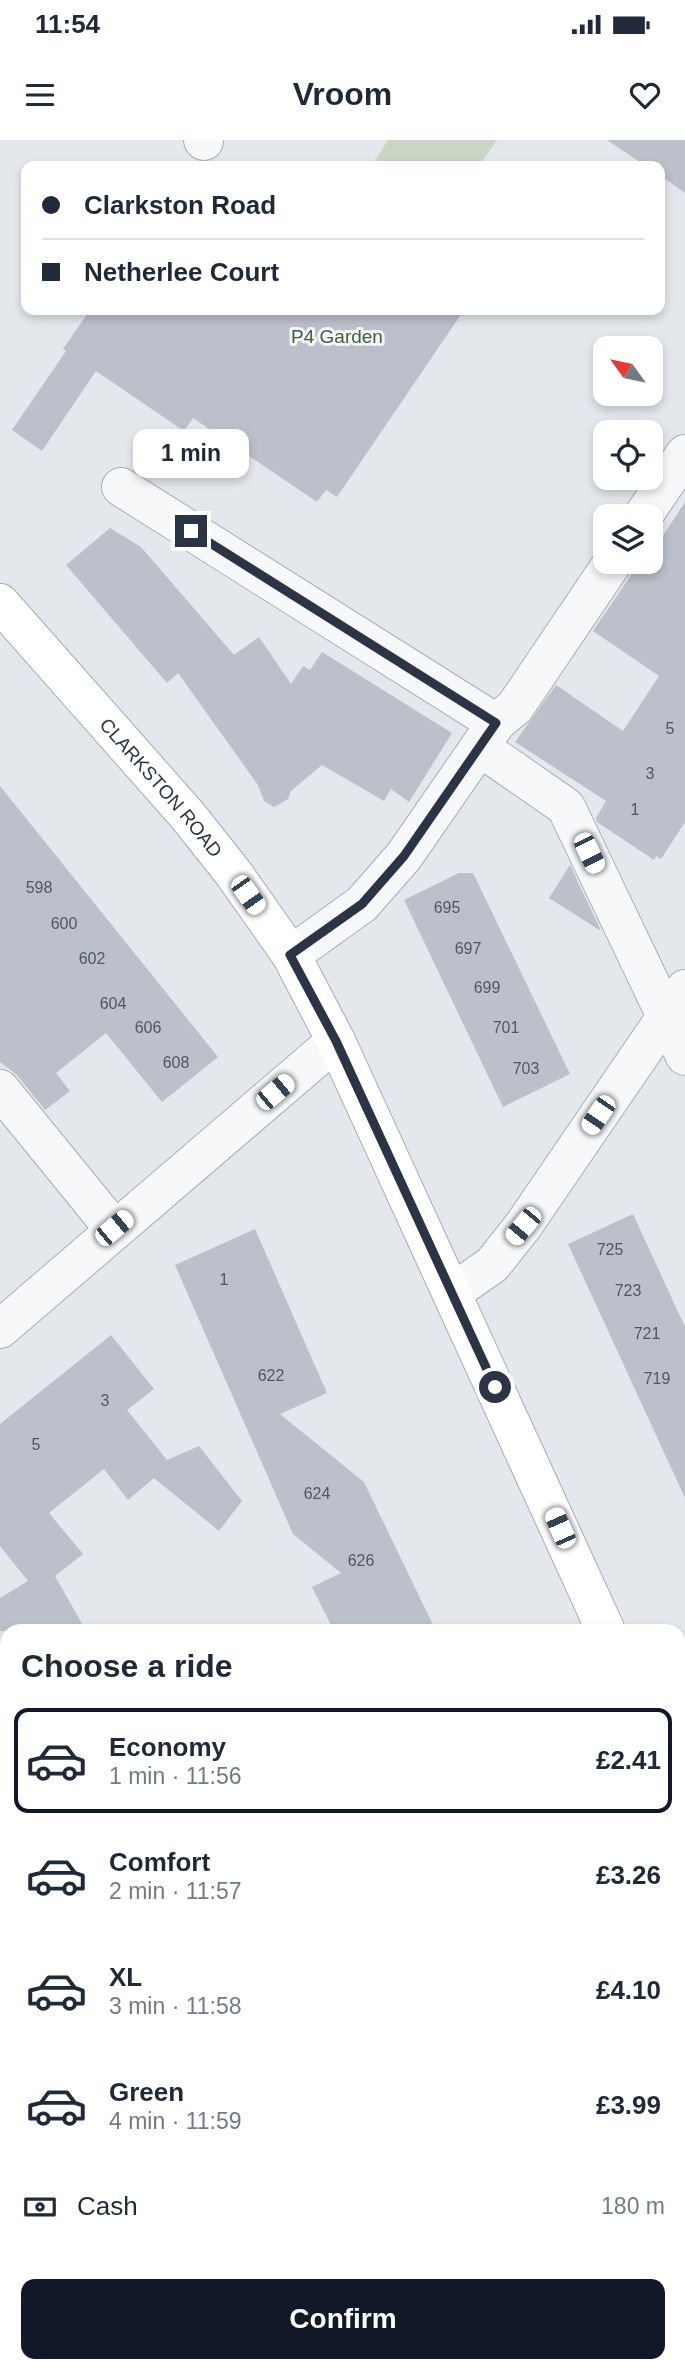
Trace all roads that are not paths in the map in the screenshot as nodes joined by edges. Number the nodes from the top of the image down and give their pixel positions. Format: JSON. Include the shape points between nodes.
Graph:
{"nodes":[{"id":1,"x":685,"y":454,"type":"edge"},
{"id":2,"x":121,"y":487,"type":"dead end"},
{"id":3,"x":651,"y":504,"type":"edge"},
{"id":4,"x":605,"y":574,"type":"edge"},
{"id":5,"x":0,"y":603,"type":"edge"},
{"id":6,"x":489,"y":736,"type":"junction"},
{"id":7,"x":290,"y":955,"type":"junction"},
{"id":8,"x":676,"y":1003,"type":"edge"},
{"id":9,"x":336,"y":1041,"type":"junction"},
{"id":10,"x":685,"y":1056,"type":"edge"},
{"id":11,"x":0,"y":1089,"type":"edge"},
{"id":12,"x":114,"y":1228,"type":"junction"},
{"id":13,"x":453,"y":1292,"type":"junction"},
{"id":14,"x":0,"y":1329,"type":"edge"},
{"id":15,"x":604,"y":1624,"type":"edge"}],
"edges":[{"from":1,"to":3,"type":"street"},
{"from":2,"to":6,"type":"street"},
{"from":4,"to":6,"type":"street","via":[[515,707]]},
{"from":5,"to":7,"type":"main road","name":"CLARKSTON ROAD","via":[[188,816]]},
{"from":6,"to":7,"type":"street","via":[[404,856],[362,904]]},
{"from":6,"to":8,"type":"street","via":[[566,807]]},
{"from":7,"to":9,"type":"main road","name":"CLARKSTON ROAD"},
{"from":8,"to":10,"type":"street"},
{"from":8,"to":13,"type":"street","via":[[523,1226],[492,1265]]},
{"from":9,"to":12,"type":"street"},
{"from":9,"to":13,"type":"main road","name":"CLARKSTON ROAD"},
{"from":11,"to":12,"type":"street"},
{"from":12,"to":14,"type":"street"},
{"from":13,"to":15,"type":"main road","name":"CLARKSTON ROAD"}]}
